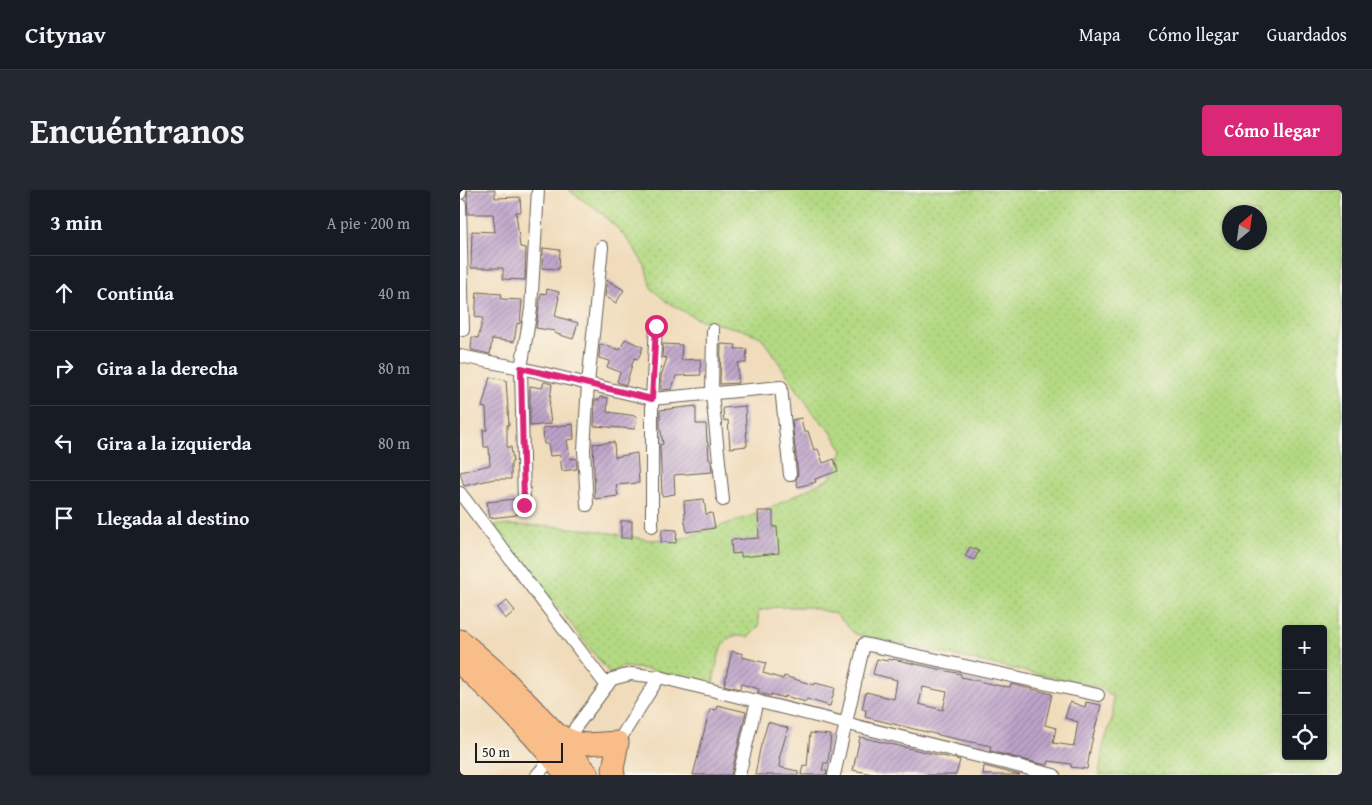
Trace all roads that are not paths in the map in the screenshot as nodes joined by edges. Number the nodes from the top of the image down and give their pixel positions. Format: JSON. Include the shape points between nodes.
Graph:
{"nodes":[{"id":1,"x":538,"y":190,"type":"edge"},
{"id":2,"x":460,"y":205,"type":"edge"},
{"id":3,"x":602,"y":247,"type":"dead end"},
{"id":4,"x":461,"y":302,"type":"edge"},
{"id":5,"x":656,"y":326,"type":"dead end"},
{"id":6,"x":463,"y":330,"type":"dead end"},
{"id":7,"x":713,"y":330,"type":"dead end"},
{"id":8,"x":460,"y":356,"type":"edge"},
{"id":9,"x":521,"y":368,"type":"junction"},
{"id":10,"x":588,"y":384,"type":"junction"},
{"id":11,"x":712,"y":394,"type":"junction"},
{"id":12,"x":652,"y":399,"type":"junction"},
{"id":13,"x":790,"y":475,"type":"dead end"},
{"id":14,"x":460,"y":493,"type":"edge"},
{"id":15,"x":723,"y":500,"type":"dead end"},
{"id":16,"x":524,"y":505,"type":"dead end"},
{"id":17,"x":587,"y":505,"type":"dead end"},
{"id":18,"x":652,"y":526,"type":"dead end"},
{"id":19,"x":460,"y":640,"type":"edge"},
{"id":20,"x":460,"y":664,"type":"edge"},
{"id":21,"x":659,"y":677,"type":"junction"},
{"id":22,"x":607,"y":686,"type":"junction"},
{"id":23,"x":1098,"y":695,"type":"dead end"},
{"id":24,"x":757,"y":702,"type":"junction"},
{"id":25,"x":846,"y":724,"type":"junction"},
{"id":26,"x":566,"y":730,"type":"junction"},
{"id":27,"x":618,"y":742,"type":"junction"},
{"id":28,"x":553,"y":771,"type":"edge"},
{"id":29,"x":589,"y":775,"type":"edge"},
{"id":30,"x":614,"y":775,"type":"edge"},
{"id":31,"x":739,"y":775,"type":"edge"},
{"id":32,"x":834,"y":775,"type":"edge"},
{"id":33,"x":1054,"y":775,"type":"edge"}],
"edges":[{"from":1,"to":9,"type":"street","via":[[531,309]]},
{"from":2,"to":4,"type":"street"},
{"from":3,"to":10,"type":"street"},
{"from":4,"to":6,"type":"street"},
{"from":5,"to":12,"type":"street"},
{"from":7,"to":11,"type":"street"},
{"from":8,"to":9,"type":"street"},
{"from":9,"to":10,"type":"street"},
{"from":9,"to":16,"type":"street"},
{"from":10,"to":12,"type":"street"},
{"from":10,"to":17,"type":"street","via":[[584,450]]},
{"from":11,"to":12,"type":"street"},
{"from":11,"to":13,"type":"street","via":[[781,387]]},
{"from":11,"to":15,"type":"street"},
{"from":12,"to":18,"type":"street"},
{"from":14,"to":22,"type":"street"},
{"from":19,"to":26,"type":"main road"},
{"from":20,"to":28,"type":"main road","via":[[542,745]]},
{"from":21,"to":22,"type":"street","via":[[631,674],[612,679]]},
{"from":21,"to":24,"type":"street"},
{"from":21,"to":27,"type":"street"},
{"from":22,"to":26,"type":"street"},
{"from":23,"to":25,"type":"street","via":[[864,644]]},
{"from":24,"to":25,"type":"street"},
{"from":24,"to":31,"type":"street"},
{"from":25,"to":32,"type":"street"},
{"from":25,"to":33,"type":"street"},
{"from":26,"to":27,"type":"main road","via":[[575,742]]},
{"from":26,"to":29,"type":"main road"},
{"from":27,"to":30,"type":"main road"}]}
